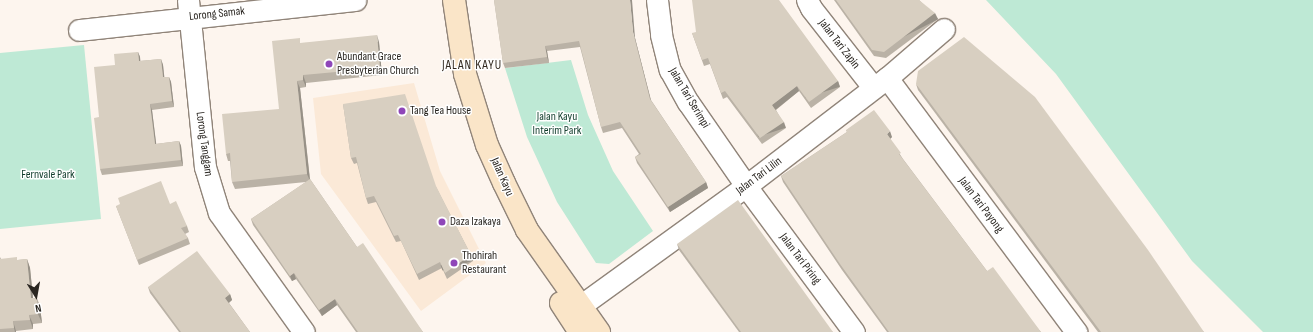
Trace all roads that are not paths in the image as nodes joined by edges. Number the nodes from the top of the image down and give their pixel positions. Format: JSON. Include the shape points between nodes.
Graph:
{"nodes":[{"id":1,"x":355,"y":0,"type":"edge"},
{"id":2,"x":441,"y":0,"type":"edge"},
{"id":3,"x":454,"y":0,"type":"edge"},
{"id":4,"x":657,"y":0,"type":"edge"},
{"id":5,"x":807,"y":0,"type":"edge"},
{"id":6,"x":189,"y":8,"type":"edge"},
{"id":7,"x":944,"y":29,"type":"dead end"},
{"id":8,"x":79,"y":30,"type":"dead end"},
{"id":9,"x":880,"y":82,"type":"junction"},
{"id":10,"x":746,"y":186,"type":"junction"},
{"id":11,"x":576,"y":318,"type":"edge"},
{"id":12,"x":304,"y":332,"type":"edge"},
{"id":13,"x":599,"y":332,"type":"edge"},
{"id":14,"x":854,"y":332,"type":"edge"},
{"id":15,"x":1076,"y":332,"type":"edge"}],
"edges":[{"from":1,"to":6,"type":"street","name":"Lorong Samak"},
{"from":2,"to":11,"type":"main road","name":"Jalan Kayu","via":[[453,79],[475,152],[517,238]]},
{"from":3,"to":11,"type":"main road","name":"Jalan Kayu","via":[[465,74],[487,145],[527,230]]},
{"from":4,"to":10,"type":"street","name":"Jalan Tari Serimpi","via":[[661,35],[670,70],[688,102]]},
{"from":5,"to":9,"type":"street","name":"Jalan Tari Zapin","via":[[811,8]]},
{"from":6,"to":8,"type":"street","name":"Lorong Samak"},
{"from":6,"to":12,"type":"street","name":"Lorong Tanggam","via":[[205,167],[219,213]]},
{"from":7,"to":9,"type":"street","name":"Jalan Tari Lilin"},
{"from":9,"to":10,"type":"street","name":"Jalan Tari Lilin"},
{"from":9,"to":15,"type":"street","name":"Jalan Tari Payong"},
{"from":10,"to":11,"type":"street","name":"Jalan Tari Lilin"},
{"from":10,"to":14,"type":"street","name":"Jalan Tari Piring"},
{"from":11,"to":13,"type":"main road","name":"Jalan Kayu"}]}
